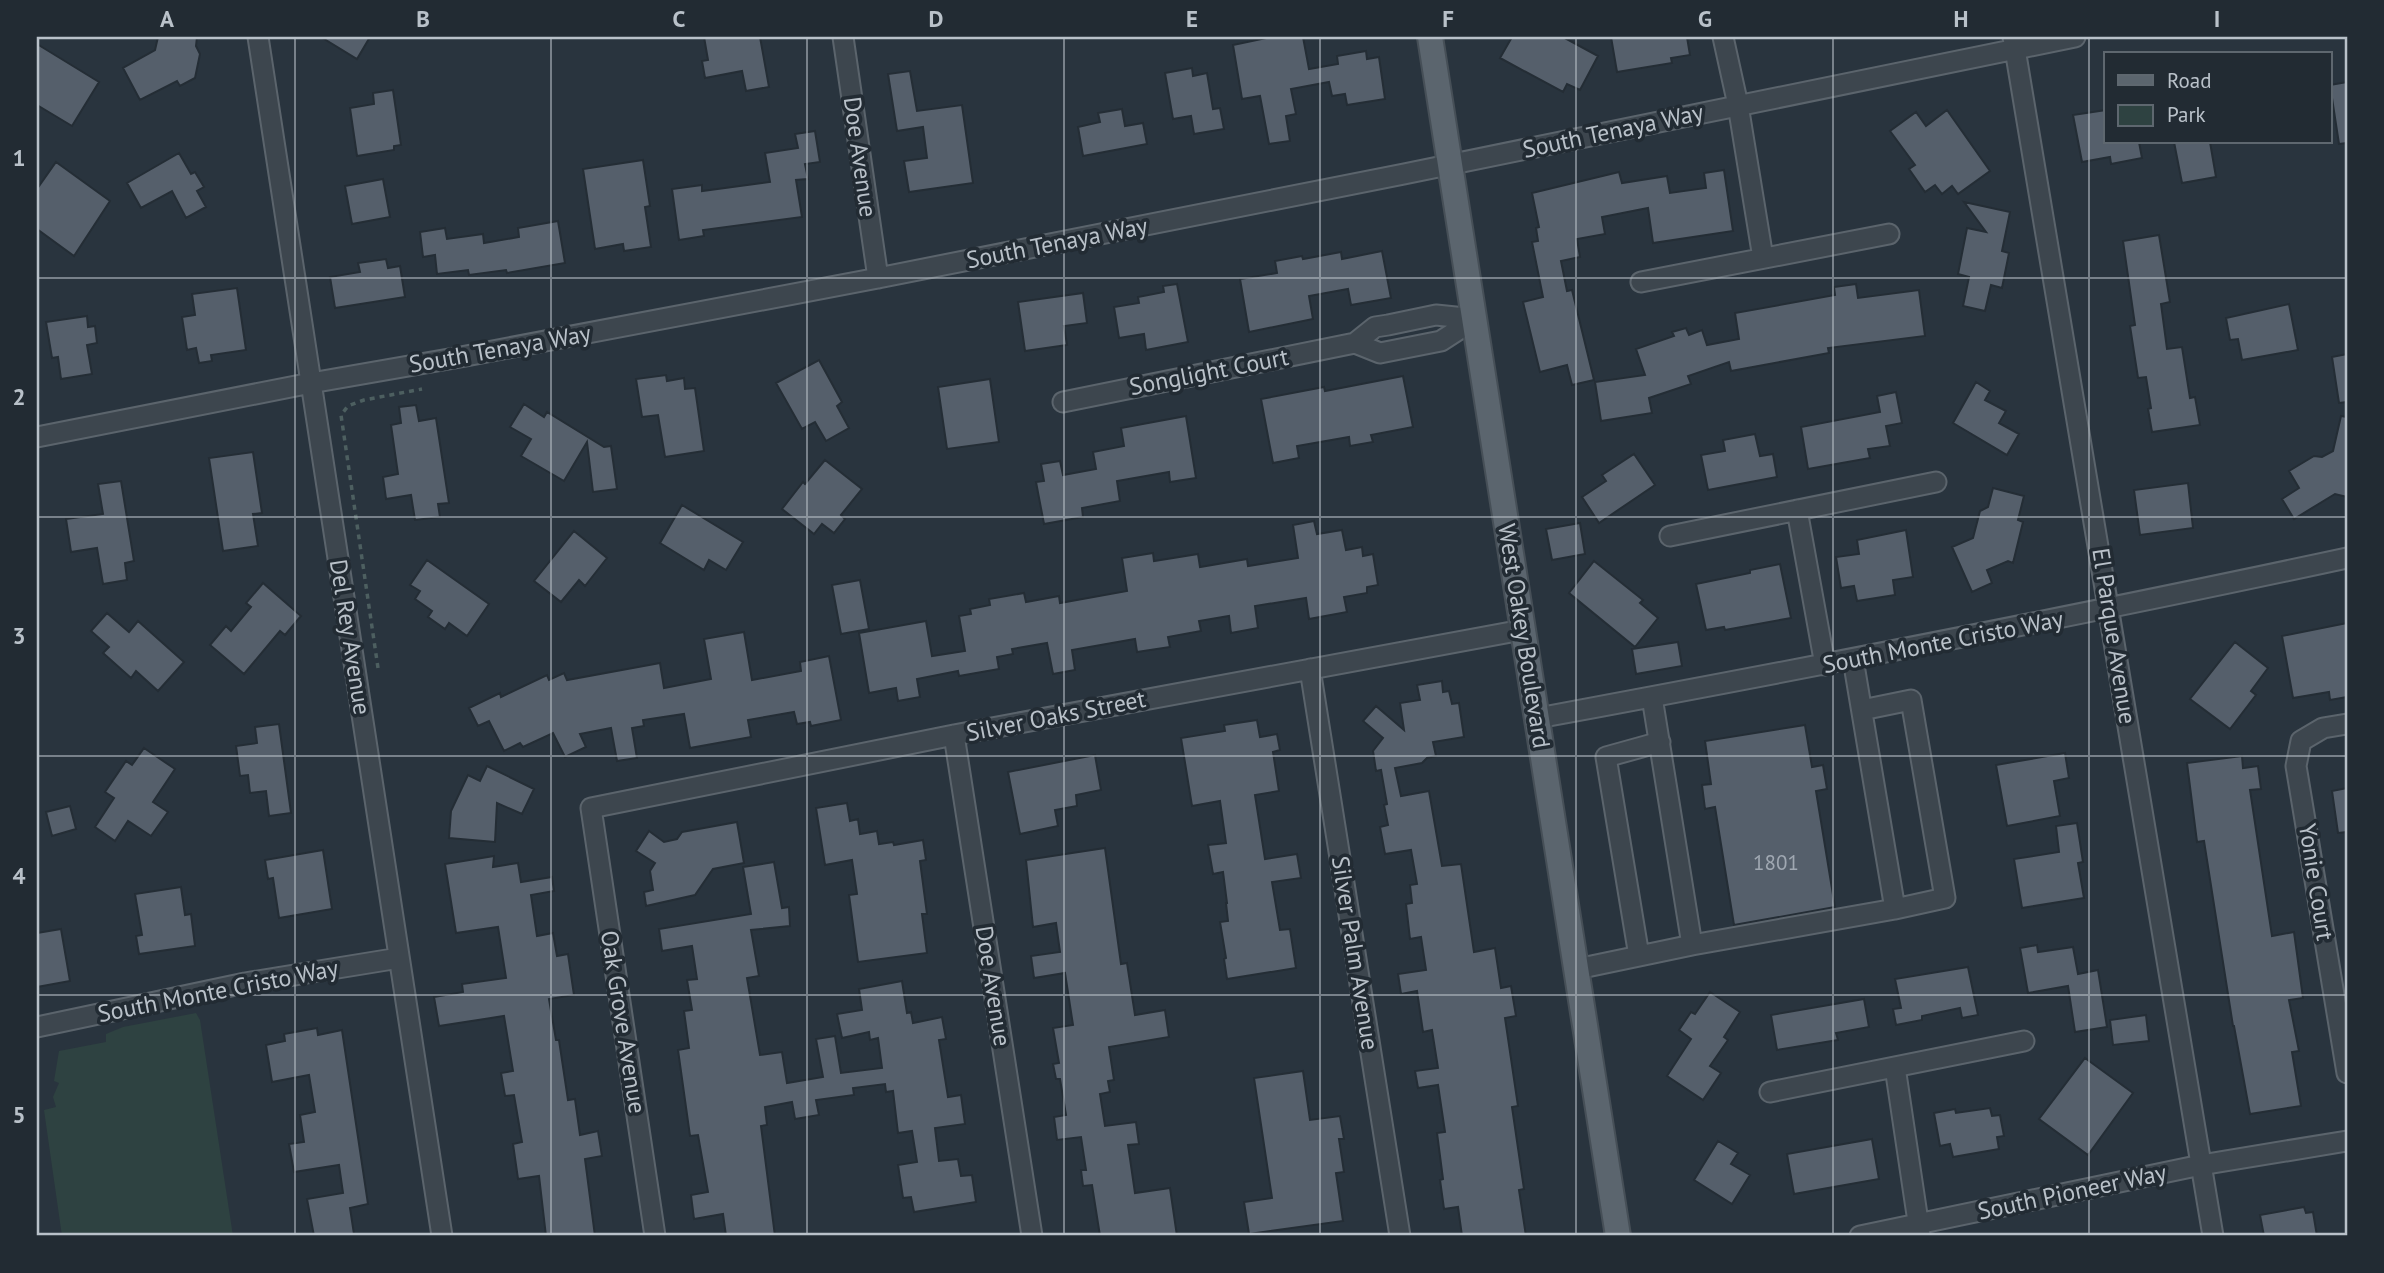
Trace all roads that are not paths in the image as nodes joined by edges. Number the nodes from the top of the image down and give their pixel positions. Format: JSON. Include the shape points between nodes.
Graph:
{"nodes":[{"id":1,"x":258,"y":37,"type":"edge"},
{"id":2,"x":843,"y":37,"type":"edge"},
{"id":3,"x":1430,"y":37,"type":"edge"},
{"id":4,"x":1723,"y":37,"type":"edge"},
{"id":5,"x":2076,"y":37,"type":"edge"},
{"id":6,"x":2014,"y":43,"type":"edge"},
{"id":7,"x":1738,"y":105,"type":"junction"},
{"id":8,"x":1451,"y":164,"type":"junction"},
{"id":9,"x":1889,"y":234,"type":"dead end"},
{"id":10,"x":1763,"y":258,"type":"junction"},
{"id":11,"x":878,"y":278,"type":"junction"},
{"id":12,"x":1641,"y":282,"type":"dead end"},
{"id":13,"x":1475,"y":319,"type":"junction"},
{"id":14,"x":1402,"y":322,"type":"junction"},
{"id":15,"x":1355,"y":343,"type":"junction"},
{"id":16,"x":1407,"y":348,"type":"junction"},
{"id":17,"x":311,"y":383,"type":"junction"},
{"id":18,"x":1063,"y":402,"type":"dead end"},
{"id":19,"x":37,"y":437,"type":"edge"},
{"id":20,"x":1936,"y":482,"type":"dead end"},
{"id":21,"x":1797,"y":510,"type":"junction"},
{"id":22,"x":1670,"y":536,"type":"dead end"},
{"id":23,"x":2347,"y":558,"type":"edge"},
{"id":24,"x":2109,"y":609,"type":"junction"},
{"id":25,"x":1522,"y":630,"type":"junction"},
{"id":26,"x":1853,"y":659,"type":"junction"},
{"id":27,"x":1825,"y":665,"type":"junction"},
{"id":28,"x":1310,"y":669,"type":"junction"},
{"id":29,"x":1652,"y":697,"type":"junction"},
{"id":30,"x":1861,"y":710,"type":"junction"},
{"id":31,"x":1538,"y":718,"type":"junction"},
{"id":32,"x":2347,"y":724,"type":"edge"},
{"id":33,"x":954,"y":735,"type":"junction"},
{"id":34,"x":1660,"y":742,"type":"junction"},
{"id":35,"x":591,"y":807,"type":"joint"},
{"id":36,"x":1895,"y":909,"type":"junction"},
{"id":37,"x":1692,"y":945,"type":"junction"},
{"id":38,"x":1639,"y":956,"type":"junction"},
{"id":39,"x":399,"y":958,"type":"junction"},
{"id":40,"x":1577,"y":970,"type":"junction"},
{"id":41,"x":37,"y":1027,"type":"edge"},
{"id":42,"x":2024,"y":1041,"type":"dead end"},
{"id":43,"x":1895,"y":1067,"type":"junction"},
{"id":44,"x":2347,"y":1073,"type":"edge"},
{"id":45,"x":1770,"y":1092,"type":"dead end"},
{"id":46,"x":2347,"y":1142,"type":"edge"},
{"id":47,"x":2202,"y":1165,"type":"junction"},
{"id":48,"x":1919,"y":1230,"type":"edge"},
{"id":49,"x":442,"y":1236,"type":"edge"},
{"id":50,"x":655,"y":1236,"type":"edge"},
{"id":51,"x":1032,"y":1236,"type":"edge"},
{"id":52,"x":1400,"y":1236,"type":"edge"},
{"id":53,"x":1618,"y":1236,"type":"edge"},
{"id":54,"x":1860,"y":1236,"type":"edge"},
{"id":55,"x":2213,"y":1236,"type":"edge"}],
"edges":[{"from":1,"to":17,"type":"street","name":"Del Rey Avenue"},
{"from":2,"to":11,"type":"street","name":"Doe Avenue"},
{"from":3,"to":8,"type":"main road","name":"West Oakey Boulevard"},
{"from":4,"to":7,"type":"street"},
{"from":5,"to":6,"type":"street","name":"South Tenaya Way"},
{"from":6,"to":7,"type":"street","name":"South Tenaya Way"},
{"from":6,"to":24,"type":"street","name":"El Parque Avenue"},
{"from":7,"to":8,"type":"street","name":"South Tenaya Way"},
{"from":7,"to":10,"type":"street"},
{"from":8,"to":11,"type":"street","name":"South Tenaya Way"},
{"from":8,"to":13,"type":"main road","name":"West Oakey Boulevard"},
{"from":9,"to":10,"type":"street"},
{"from":10,"to":12,"type":"street"},
{"from":11,"to":17,"type":"street","name":"South Tenaya Way"},
{"from":13,"to":14,"type":"street","name":"Songlight Court","via":[[1436,315]]},
{"from":13,"to":16,"type":"street","name":"Songlight Court","via":[[1441,341]]},
{"from":13,"to":25,"type":"main road","name":"West Oakey Boulevard"},
{"from":14,"to":15,"type":"street","name":"Songlight Court","via":[[1376,327]]},
{"from":14,"to":16,"type":"street"},
{"from":15,"to":16,"type":"street","name":"Songlight Court","via":[[1380,353]]},
{"from":15,"to":18,"type":"street","name":"Songlight Court"},
{"from":17,"to":19,"type":"street","name":"South Tenaya Way"},
{"from":17,"to":39,"type":"street","name":"Del Rey Avenue"},
{"from":20,"to":21,"type":"street"},
{"from":21,"to":22,"type":"street"},
{"from":21,"to":27,"type":"street"},
{"from":23,"to":24,"type":"street","name":"South Monte Cristo Way"},
{"from":24,"to":26,"type":"street","name":"South Monte Cristo Way"},
{"from":24,"to":47,"type":"street","name":"El Parque Avenue"},
{"from":25,"to":28,"type":"street","name":"Silver Oaks Street"},
{"from":25,"to":31,"type":"main road","name":"West Oakey Boulevard"},
{"from":26,"to":27,"type":"street","name":"South Monte Cristo Way"},
{"from":26,"to":30,"type":"street"},
{"from":27,"to":29,"type":"street","name":"South Monte Cristo Way"},
{"from":28,"to":33,"type":"street","name":"Silver Oaks Street"},
{"from":28,"to":52,"type":"street","name":"Silver Palm Avenue"},
{"from":29,"to":31,"type":"street","name":"South Monte Cristo Way"},
{"from":29,"to":34,"type":"street"},
{"from":30,"to":36,"type":"street"},
{"from":30,"to":36,"type":"street","via":[[1911,700],[1945,898]]},
{"from":31,"to":40,"type":"main road","name":"West Oakey Boulevard"},
{"from":32,"to":44,"type":"street","name":"Yonie Court","via":[[2323,728],[2301,741],[2297,766]]},
{"from":33,"to":35,"type":"street","name":"Silver Oaks Street"},
{"from":33,"to":51,"type":"street","name":"Doe Avenue"},
{"from":34,"to":37,"type":"street"},
{"from":34,"to":38,"type":"street","via":[[1606,757]]},
{"from":35,"to":50,"type":"street","name":"Oak Grove Avenue"},
{"from":36,"to":37,"type":"street"},
{"from":37,"to":38,"type":"street"},
{"from":38,"to":40,"type":"street"},
{"from":39,"to":41,"type":"street","name":"South Monte Cristo Way","via":[[246,983]]},
{"from":39,"to":49,"type":"street","name":"Del Rey Avenue"},
{"from":40,"to":53,"type":"main road","name":"West Oakey Boulevard"},
{"from":42,"to":43,"type":"street"},
{"from":43,"to":45,"type":"street"},
{"from":43,"to":48,"type":"street"},
{"from":46,"to":47,"type":"street"},
{"from":47,"to":48,"type":"street","name":"South Pioneer Way"},
{"from":47,"to":55,"type":"street","name":"El Parque Avenue"},
{"from":48,"to":54,"type":"street","name":"South Pioneer Way"}]}
